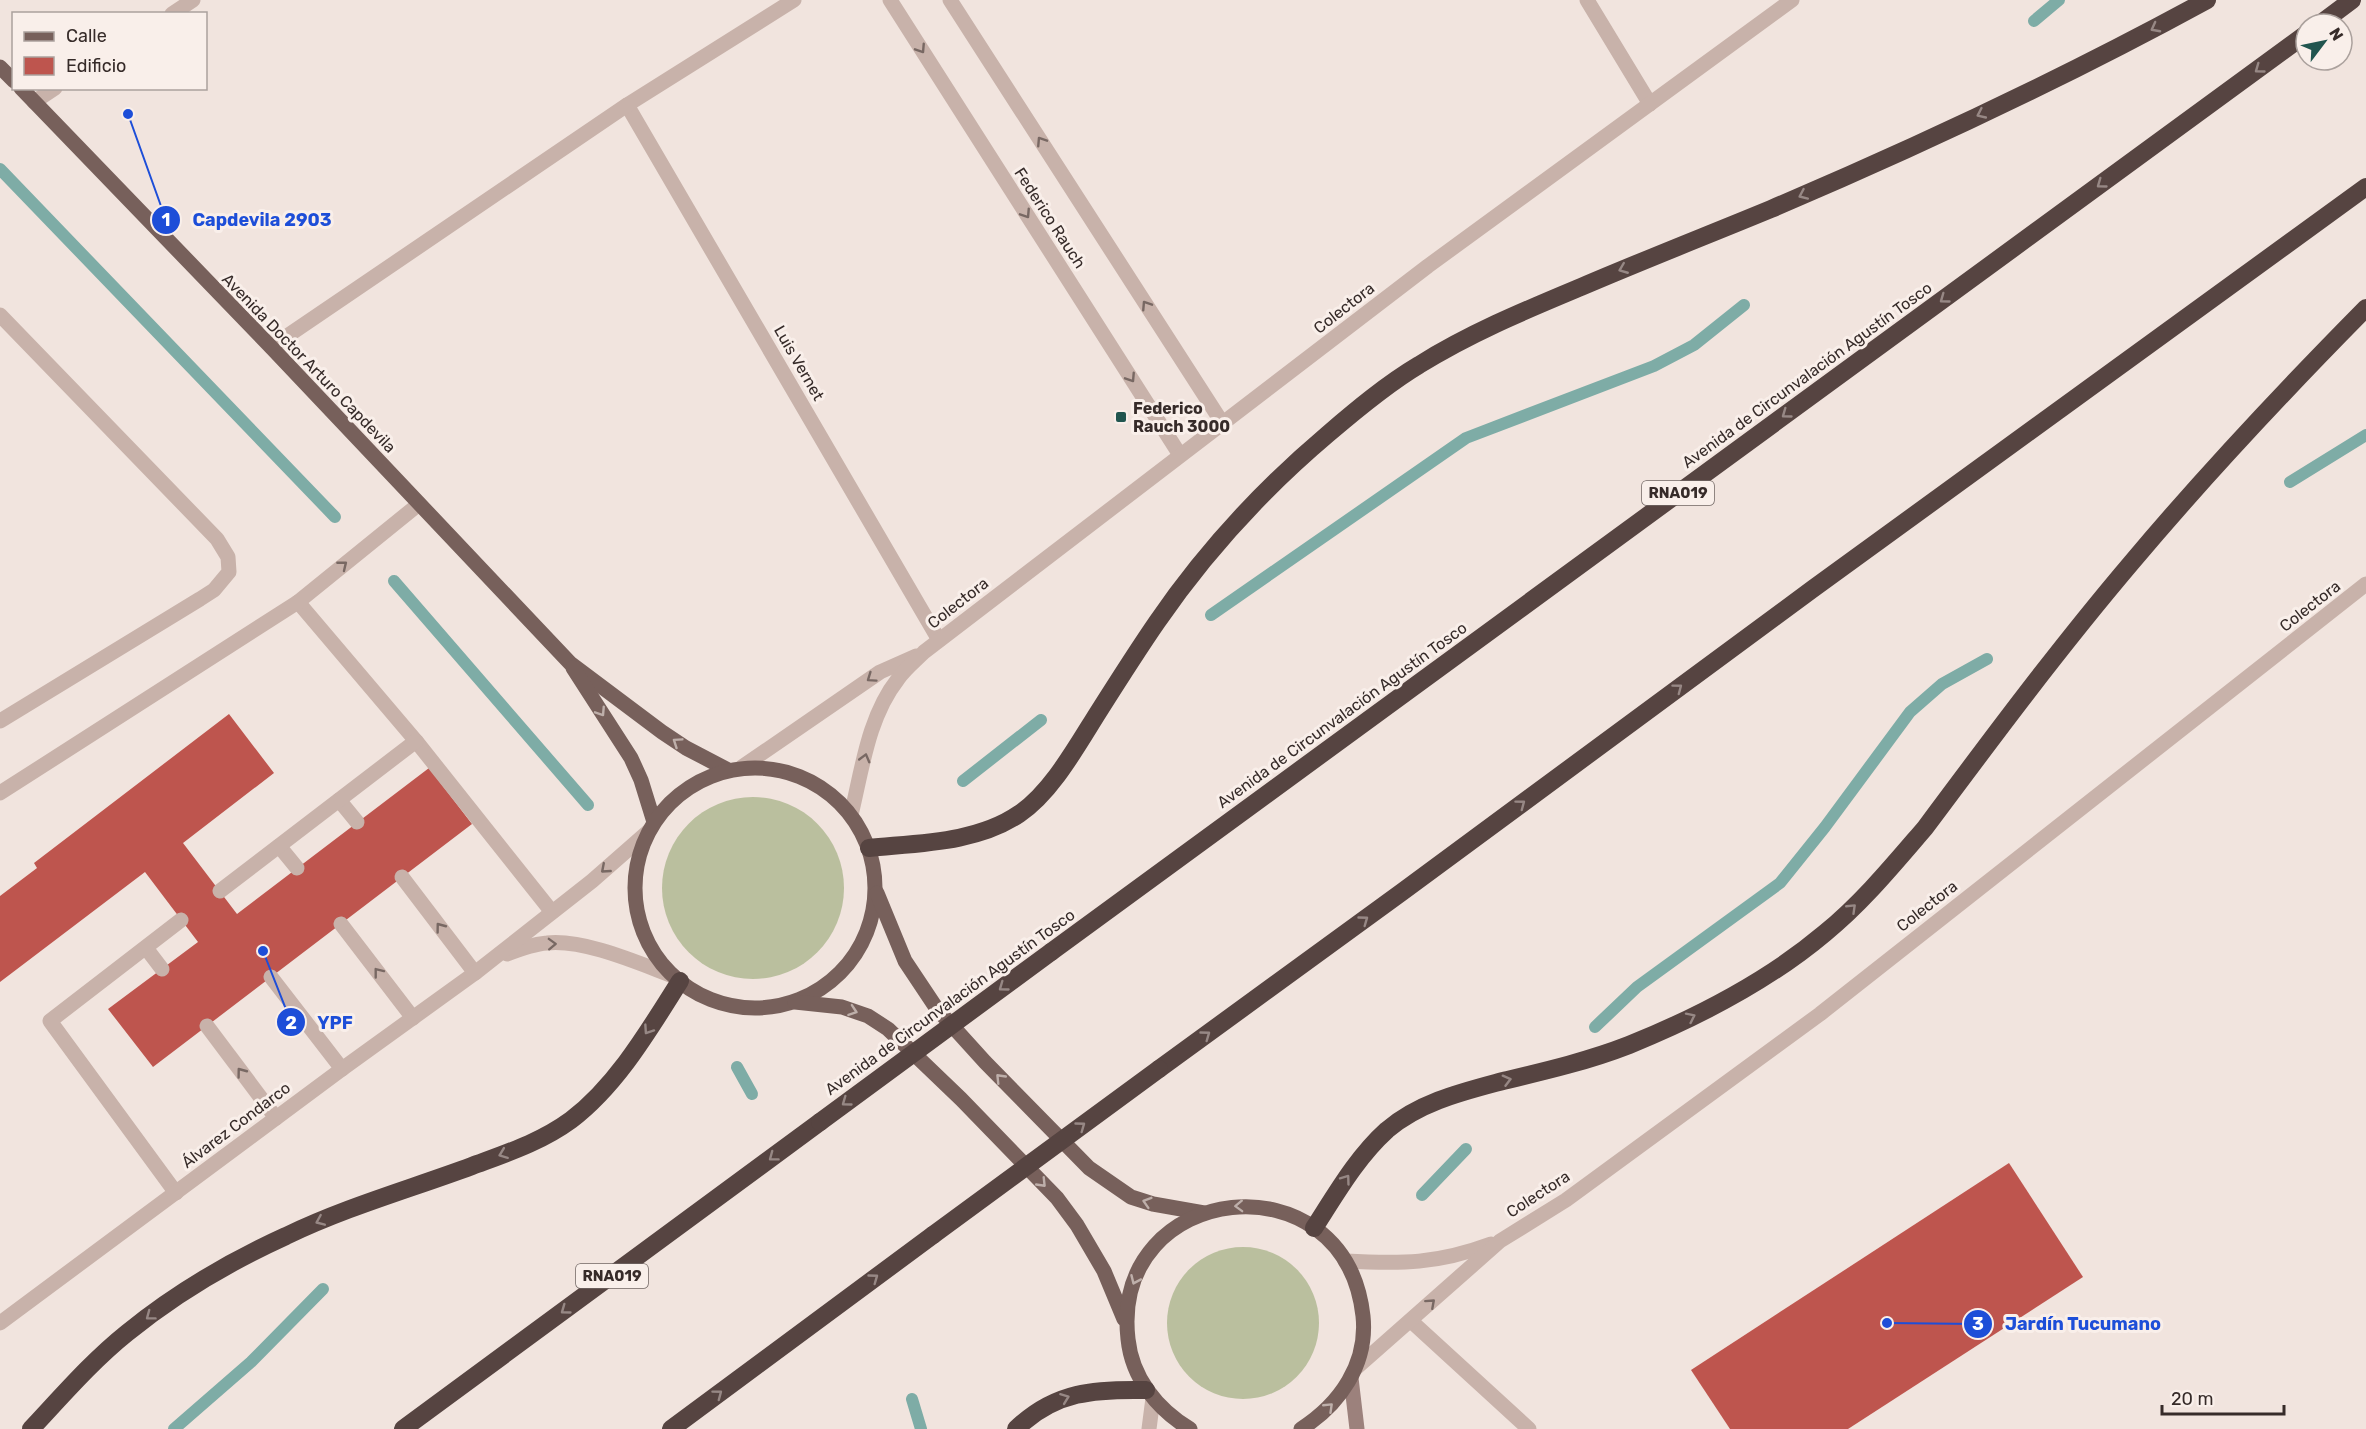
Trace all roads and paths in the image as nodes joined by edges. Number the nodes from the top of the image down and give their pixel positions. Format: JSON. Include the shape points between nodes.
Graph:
{"nodes":[{"id":1,"x":193,"y":0,"type":"edge"},
{"id":2,"x":794,"y":0,"type":"edge"},
{"id":3,"x":890,"y":0,"type":"edge"},
{"id":4,"x":950,"y":0,"type":"edge"},
{"id":5,"x":1587,"y":0,"type":"edge"},
{"id":6,"x":1792,"y":0,"type":"edge"},
{"id":7,"x":2207,"y":0,"type":"edge"},
{"id":8,"x":2352,"y":0,"type":"edge"},
{"id":9,"x":175,"y":12,"type":"edge"},
{"id":10,"x":2336,"y":12,"type":"edge"},
{"id":11,"x":2294,"y":43,"type":"edge"},
{"id":12,"x":0,"y":67,"type":"edge"},
{"id":13,"x":12,"y":79,"type":"edge"},
{"id":14,"x":23,"y":90,"type":"edge"},
{"id":15,"x":52,"y":90,"type":"edge"},
{"id":16,"x":34,"y":102,"type":"junction"},
{"id":17,"x":1650,"y":104,"type":"junction"},
{"id":18,"x":627,"y":105,"type":"junction"},
{"id":19,"x":2366,"y":188,"type":"edge"},
{"id":20,"x":2366,"y":308,"type":"edge"},
{"id":21,"x":0,"y":315,"type":"edge"},
{"id":22,"x":271,"y":347,"type":"junction"},
{"id":23,"x":1223,"y":424,"type":"junction"},
{"id":24,"x":1180,"y":455,"type":"junction"},
{"id":25,"x":419,"y":504,"type":"junction"},
{"id":26,"x":2366,"y":585,"type":"edge"},
{"id":27,"x":298,"y":602,"type":"junction"},
{"id":28,"x":939,"y":640,"type":"junction"},
{"id":29,"x":924,"y":652,"type":"junction"},
{"id":30,"x":570,"y":663,"type":"junction"},
{"id":31,"x":0,"y":721,"type":"edge"},
{"id":32,"x":416,"y":741,"type":"junction"},
{"id":33,"x":735,"y":769,"type":"junction"},
{"id":34,"x":0,"y":793,"type":"edge"},
{"id":35,"x":339,"y":800,"type":"junction"},
{"id":36,"x":851,"y":815,"type":"junction"},
{"id":37,"x":357,"y":822,"type":"dead end"},
{"id":38,"x":652,"y":826,"type":"junction"},
{"id":39,"x":279,"y":846,"type":"junction"},
{"id":40,"x":869,"y":848,"type":"junction"},
{"id":41,"x":297,"y":868,"type":"dead end"},
{"id":42,"x":402,"y":877,"type":"dead end"},
{"id":43,"x":875,"y":888,"type":"junction"},
{"id":44,"x":220,"y":891,"type":"dead end"},
{"id":45,"x":552,"y":912,"type":"junction"},
{"id":46,"x":181,"y":920,"type":"dead end"},
{"id":47,"x":341,"y":924,"type":"dead end"},
{"id":48,"x":146,"y":948,"type":"junction"},
{"id":49,"x":495,"y":958,"type":"junction"},
{"id":50,"x":162,"y":969,"type":"dead end"},
{"id":51,"x":476,"y":973,"type":"junction"},
{"id":52,"x":271,"y":977,"type":"dead end"},
{"id":53,"x":676,"y":979,"type":"junction"},
{"id":54,"x":795,"y":1002,"type":"junction"},
{"id":55,"x":413,"y":1018,"type":"junction"},
{"id":56,"x":207,"y":1026,"type":"dead end"},
{"id":57,"x":342,"y":1069,"type":"junction"},
{"id":58,"x":276,"y":1118,"type":"junction"},
{"id":59,"x":176,"y":1193,"type":"junction"},
{"id":60,"x":1205,"y":1213,"type":"junction"},
{"id":61,"x":1314,"y":1228,"type":"junction"},
{"id":62,"x":1500,"y":1241,"type":"junction"},
{"id":63,"x":1345,"y":1261,"type":"junction"},
{"id":64,"x":1411,"y":1321,"type":"junction"},
{"id":65,"x":0,"y":1323,"type":"edge"},
{"id":66,"x":1126,"y":1324,"type":"junction"},
{"id":67,"x":1353,"y":1373,"type":"junction"},
{"id":68,"x":1150,"y":1394,"type":"junction"},
{"id":69,"x":31,"y":1429,"type":"edge"},
{"id":70,"x":403,"y":1429,"type":"edge"},
{"id":71,"x":671,"y":1429,"type":"edge"},
{"id":72,"x":1016,"y":1429,"type":"edge"},
{"id":73,"x":1149,"y":1429,"type":"edge"},
{"id":74,"x":1190,"y":1429,"type":"edge"},
{"id":75,"x":1301,"y":1429,"type":"edge"},
{"id":76,"x":1357,"y":1429,"type":"edge"},
{"id":77,"x":1529,"y":1429,"type":"edge"}],
"edges":[{"from":1,"to":9,"type":"street"},
{"from":2,"to":18,"type":"street"},
{"from":3,"to":24,"type":"street","name":"Federico Rauch","one_way":true},
{"from":23,"to":4,"type":"street","name":"Federico Rauch","one_way":true},
{"from":5,"to":17,"type":"street"},
{"from":6,"to":17,"type":"street","name":"Colectora"},
{"from":7,"to":40,"type":"highway","one_way":true,"via":[[2049,82],[1929,138],[1530,308],[1417,365],[1325,436],[1230,528],[1159,619],[1064,765],[1023,812],[987,830],[964,836]]},
{"from":8,"to":10,"type":"highway"},
{"from":11,"to":70,"type":"highway","name":"Avenida de Circunvalación Agustín Tosco","number":"RNA019","one_way":true,"bridge":true},
{"from":12,"to":13,"type":"main road"},
{"from":14,"to":16,"type":"main road","name":"Avenida Doctor Arturo Capdevila"},
{"from":15,"to":16,"type":"street"},
{"from":16,"to":22,"type":"main road","name":"Avenida Doctor Arturo Capdevila"},
{"from":17,"to":23,"type":"street","name":"Colectora","via":[[1428,266]]},
{"from":18,"to":22,"type":"street"},
{"from":18,"to":28,"type":"street","name":"Luis Vernet"},
{"from":71,"to":19,"type":"highway","one_way":true,"bridge":true,"via":[[1814,588]]},
{"from":61,"to":20,"type":"highway","one_way":true,"via":[[1363,1155],[1407,1115],[1461,1092],[1564,1065],[1665,1029],[1757,981],[1827,932],[1925,828],[2133,561],[2258,420]]},
{"from":21,"to":31,"type":"street","via":[[217,539],[228,557],[229,572],[214,590]]},
{"from":22,"to":25,"type":"main road","name":"Avenida Doctor Arturo Capdevila"},
{"from":23,"to":24,"type":"street","name":"Colectora"},
{"from":24,"to":28,"type":"street","name":"Colectora"},
{"from":27,"to":25,"type":"street","one_way":true},
{"from":25,"to":30,"type":"main road","name":"Avenida Doctor Arturo Capdevila"},
{"from":26,"to":62,"type":"street","name":"Colectora","via":[[1820,1014],[1566,1200]]},
{"from":27,"to":32,"type":"street"},
{"from":27,"to":34,"type":"street"},
{"from":28,"to":29,"type":"street","name":"Colectora"},
{"from":29,"to":33,"type":"street","name":"Colectora","one_way":true,"via":[[880,672]]},
{"from":36,"to":29,"type":"street","name":"Colectora","one_way":true,"via":[[881,706],[898,679]]},
{"from":33,"to":30,"type":"main road","name":"Avenida Doctor Arturo Capdevila","one_way":true,"via":[[686,748]]},
{"from":30,"to":38,"type":"main road","name":"Avenida Doctor Arturo Capdevila","one_way":true,"via":[[631,758],[641,780]]},
{"from":32,"to":35,"type":"street"},
{"from":32,"to":45,"type":"street"},
{"from":33,"to":36,"type":"main road","name":"Avenida Doctor Arturo Capdevila","via":[[782,770],[808,779]]},
{"from":33,"to":38,"type":"main road","name":"Avenida Doctor Arturo Capdevila","via":[[695,782],[676,794]]},
{"from":35,"to":37,"type":"street"},
{"from":35,"to":39,"type":"street"},
{"from":36,"to":40,"type":"main road","name":"Avenida Doctor Arturo Capdevila"},
{"from":38,"to":45,"type":"street","name":"Álvarez Condarco","one_way":true},
{"from":38,"to":53,"type":"main road","name":"Avenida Doctor Arturo Capdevila","via":[[638,854],[635,900],[646,941]]},
{"from":39,"to":41,"type":"street"},
{"from":39,"to":44,"type":"street"},
{"from":40,"to":43,"type":"main road","name":"Avenida Doctor Arturo Capdevila"},
{"from":51,"to":42,"type":"street","one_way":true},
{"from":43,"to":54,"type":"main road","name":"Avenida Doctor Arturo Capdevila","via":[[867,934],[850,962],[827,985]]},
{"from":60,"to":43,"type":"main road","name":"Avenida Doctor Arturo Capdevila","one_way":true,"via":[[1131,1197],[1089,1168],[937,1009],[905,961]]},
{"from":45,"to":49,"type":"street","name":"Álvarez Condarco"},
{"from":46,"to":48,"type":"street"},
{"from":55,"to":47,"type":"street","one_way":true},
{"from":48,"to":50,"type":"street"},
{"from":48,"to":59,"type":"street","via":[[50,1021]]},
{"from":49,"to":51,"type":"street","name":"Álvarez Condarco"},
{"from":49,"to":53,"type":"street","name":"Álvarez Condarco","one_way":true,"via":[[538,944],[576,944],[628,959]]},
{"from":51,"to":55,"type":"street","name":"Álvarez Condarco"},
{"from":52,"to":57,"type":"street"},
{"from":53,"to":54,"type":"main road","name":"Avenida Doctor Arturo Capdevila","via":[[700,995],[731,1006],[765,1008]]},
{"from":53,"to":69,"type":"highway","one_way":true,"via":[[646,1035],[594,1097],[563,1125],[534,1142],[349,1209],[230,1263],[127,1333]]},
{"from":54,"to":66,"type":"main road","name":"Avenida Doctor Arturo Capdevila","one_way":true,"via":[[842,1007],[868,1016],[888,1029],[961,1099],[1057,1198],[1077,1225],[1104,1271]]},
{"from":55,"to":57,"type":"street","name":"Álvarez Condarco"},
{"from":58,"to":56,"type":"street","one_way":true},
{"from":57,"to":58,"type":"street","name":"Álvarez Condarco"},
{"from":58,"to":59,"type":"street","name":"Álvarez Condarco"},
{"from":59,"to":65,"type":"street","name":"Álvarez Condarco"},
{"from":61,"to":60,"type":"main road","name":"Avenida Doctor Arturo Capdevila","one_way":true,"via":[[1296,1217],[1251,1206]]},
{"from":60,"to":66,"type":"main road","name":"Avenida Doctor Arturo Capdevila","one_way":true,"via":[[1187,1220],[1151,1251],[1131,1288]]},
{"from":61,"to":63,"type":"main road","name":"Avenida Doctor Arturo Capdevila"},
{"from":62,"to":63,"type":"street","name":"Colectora","via":[[1445,1259],[1410,1263]]},
{"from":64,"to":62,"type":"street","name":"Colectora","one_way":true},
{"from":63,"to":67,"type":"main road","name":"Avenida Doctor Arturo Capdevila","via":[[1358,1289],[1364,1323]]},
{"from":64,"to":67,"type":"street","name":"Colectora"},
{"from":64,"to":77,"type":"street"},
{"from":66,"to":68,"type":"main road","name":"Avenida Doctor Arturo Capdevila","via":[[1132,1361]]},
{"from":75,"to":67,"type":"main road","name":"Avenida Doctor Arturo Capdevila","one_way":true,"via":[[1332,1405]]},
{"from":67,"to":76,"type":"main road","name":"Avenida Doctor Arturo Capdevila"},
{"from":72,"to":68,"type":"highway","one_way":true,"via":[[1041,1408],[1067,1396],[1089,1391]]},
{"from":68,"to":73,"type":"street"},
{"from":68,"to":74,"type":"main road","name":"Avenida Doctor Arturo Capdevila","via":[[1172,1418]]}]}
